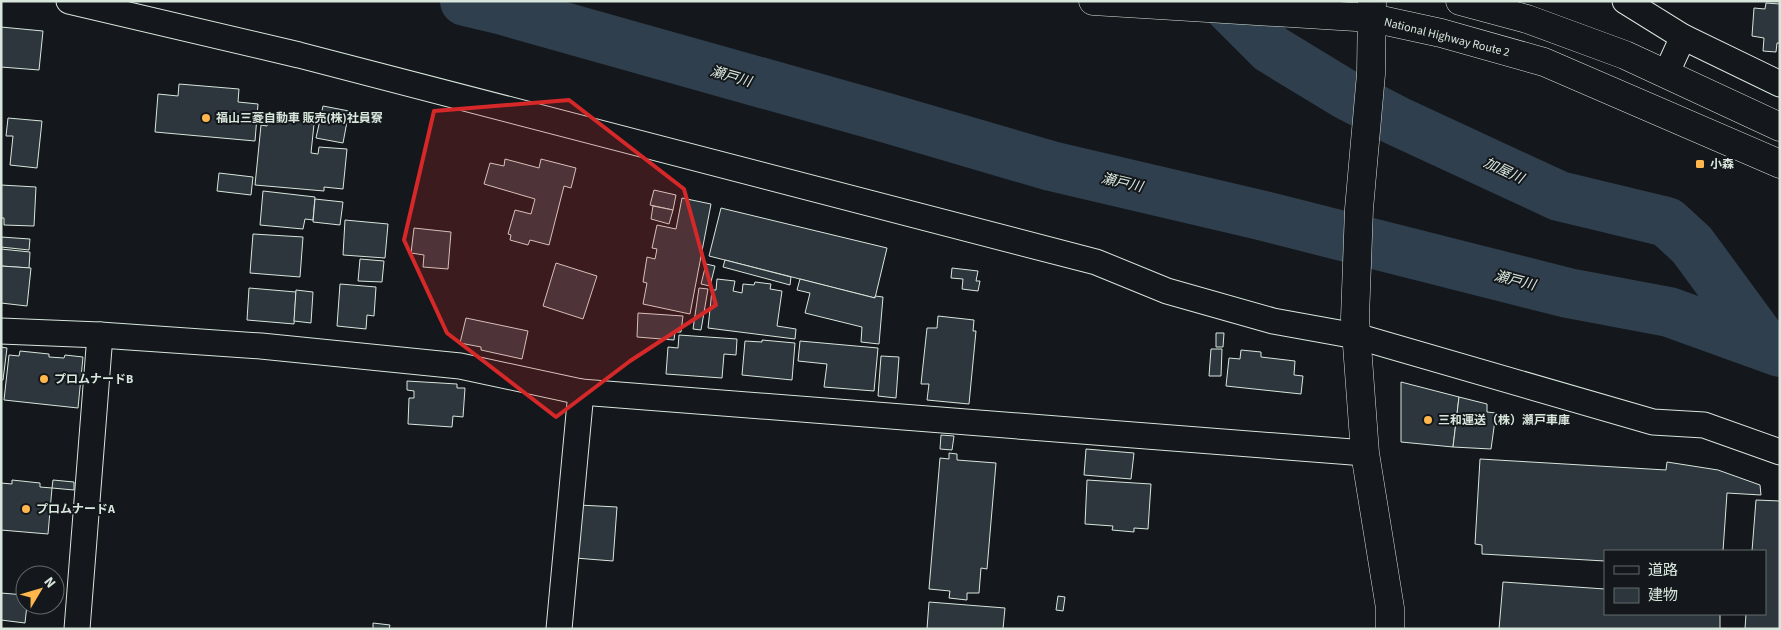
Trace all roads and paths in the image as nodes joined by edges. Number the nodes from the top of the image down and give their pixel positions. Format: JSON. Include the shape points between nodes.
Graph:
{"nodes":[{"id":1,"x":69,"y":1,"type":"edge"},
{"id":2,"x":1093,"y":1,"type":"edge"},
{"id":3,"x":1460,"y":1,"type":"edge"},
{"id":4,"x":1625,"y":1,"type":"edge"},
{"id":5,"x":1372,"y":10,"type":"edge"},
{"id":6,"x":1683,"y":37,"type":"junction"},
{"id":7,"x":1666,"y":74,"type":"junction"},
{"id":8,"x":1780,"y":84,"type":"edge"},
{"id":9,"x":1780,"y":127,"type":"edge"},
{"id":10,"x":1780,"y":164,"type":"edge"},
{"id":11,"x":1355,"y":327,"type":"junction"},
{"id":12,"x":1,"y":331,"type":"edge"},
{"id":13,"x":100,"y":335,"type":"junction"},
{"id":14,"x":581,"y":392,"type":"junction"},
{"id":15,"x":1780,"y":452,"type":"edge"},
{"id":16,"x":1365,"y":453,"type":"junction"},
{"id":17,"x":77,"y":629,"type":"edge"},
{"id":18,"x":559,"y":629,"type":"edge"},
{"id":19,"x":1390,"y":629,"type":"edge"}],
"edges":[{"from":1,"to":11,"type":"street","via":[[299,55],[1096,262],[1168,291],[1273,321]]},
{"from":2,"to":5,"type":"main road","name":"National Highway Route 2","via":[[1274,12]]},
{"from":3,"to":7,"type":"main road","via":[[1526,19],[1625,55]]},
{"from":4,"to":6,"type":"street"},
{"from":5,"to":10,"type":"main road","name":"National Highway Route 2","via":[[1544,62]]},
{"from":5,"to":11,"type":"main road"},
{"from":6,"to":7,"type":"street"},
{"from":6,"to":8,"type":"street"},
{"from":7,"to":9,"type":"main road"},
{"from":11,"to":15,"type":"street","via":[[1652,422],[1704,425]]},
{"from":11,"to":16,"type":"main road"},
{"from":12,"to":13,"type":"street"},
{"from":13,"to":14,"type":"street","via":[[261,346],[460,366]]},
{"from":13,"to":17,"type":"street"},
{"from":14,"to":16,"type":"street"},
{"from":14,"to":18,"type":"street"},
{"from":16,"to":19,"type":"main road","via":[[1390,608]]}]}
